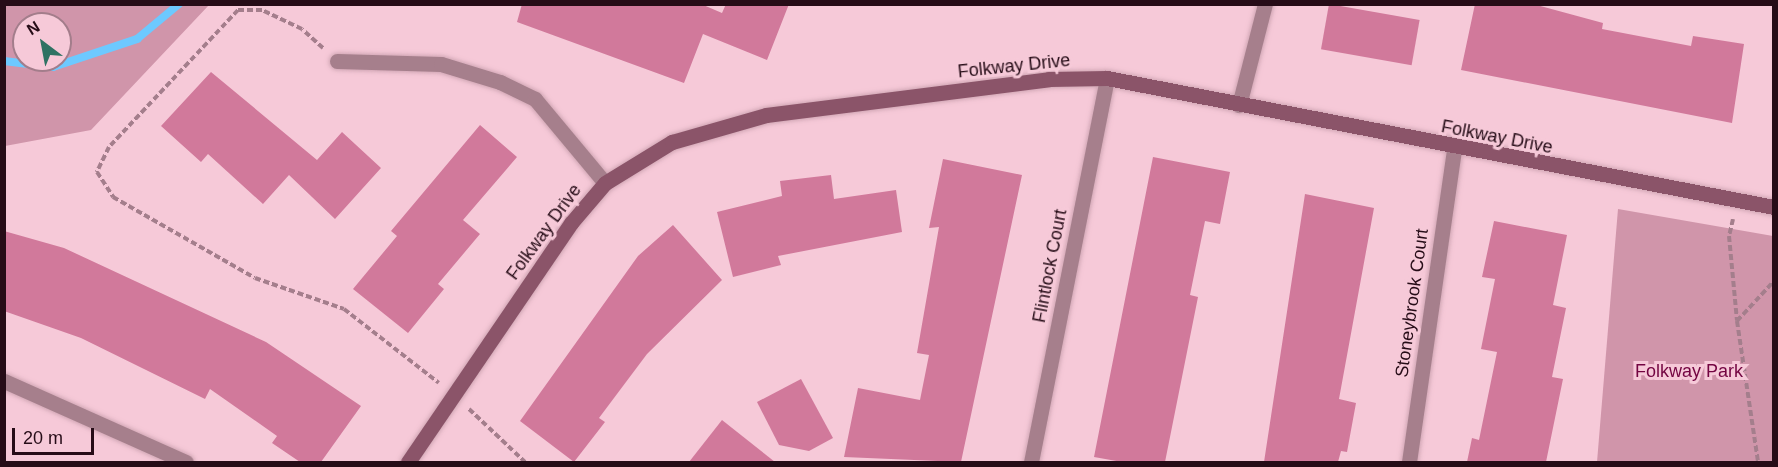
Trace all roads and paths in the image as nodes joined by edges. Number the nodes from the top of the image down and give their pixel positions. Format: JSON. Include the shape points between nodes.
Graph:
{"nodes":[{"id":1,"x":1265,"y":4,"type":"edge"},
{"id":2,"x":337,"y":61,"type":"joint"},
{"id":3,"x":1107,"y":78,"type":"junction"},
{"id":4,"x":1239,"y":105,"type":"junction"},
{"id":5,"x":1454,"y":149,"type":"junction"},
{"id":6,"x":605,"y":183,"type":"junction"},
{"id":7,"x":1738,"y":201,"type":"junction"},
{"id":8,"x":1773,"y":207,"type":"edge"},
{"id":9,"x":1773,"y":281,"type":"edge"},
{"id":10,"x":1737,"y":321,"type":"junction"},
{"id":11,"x":4,"y":381,"type":"edge"},
{"id":12,"x":454,"y":395,"type":"junction"},
{"id":13,"x":186,"y":462,"type":"edge"},
{"id":14,"x":408,"y":462,"type":"edge"},
{"id":15,"x":525,"y":462,"type":"edge"},
{"id":16,"x":1031,"y":462,"type":"edge"},
{"id":17,"x":1409,"y":462,"type":"edge"},
{"id":18,"x":1758,"y":462,"type":"edge"}],
"edges":[{"from":1,"to":4,"type":"street"},
{"from":2,"to":6,"type":"street","via":[[441,64],[500,82],[535,99]]},
{"from":2,"to":12,"type":"path","via":[[302,29],[256,7],[243,7],[109,147],[97,172],[112,197],[255,278],[344,309]]},
{"from":3,"to":4,"type":"street","name":"Folkway Drive"},
{"from":3,"to":6,"type":"street","name":"Folkway Drive","via":[[1049,79],[766,115],[672,142]]},
{"from":3,"to":16,"type":"street","name":"Flintlock Court"},
{"from":4,"to":5,"type":"street","name":"Folkway Drive"},
{"from":5,"to":7,"type":"street","name":"Folkway Drive"},
{"from":5,"to":17,"type":"street","name":"Stoneybrook Court"},
{"from":6,"to":12,"type":"street","name":"Folkway Drive","via":[[571,223]]},
{"from":7,"to":8,"type":"street","name":"Folkway Drive"},
{"from":7,"to":10,"type":"path","via":[[1729,236]]},
{"from":9,"to":10,"type":"path"},
{"from":10,"to":18,"type":"path"},
{"from":11,"to":13,"type":"street"},
{"from":12,"to":14,"type":"street","name":"Folkway Drive"},
{"from":12,"to":15,"type":"path"}]}
